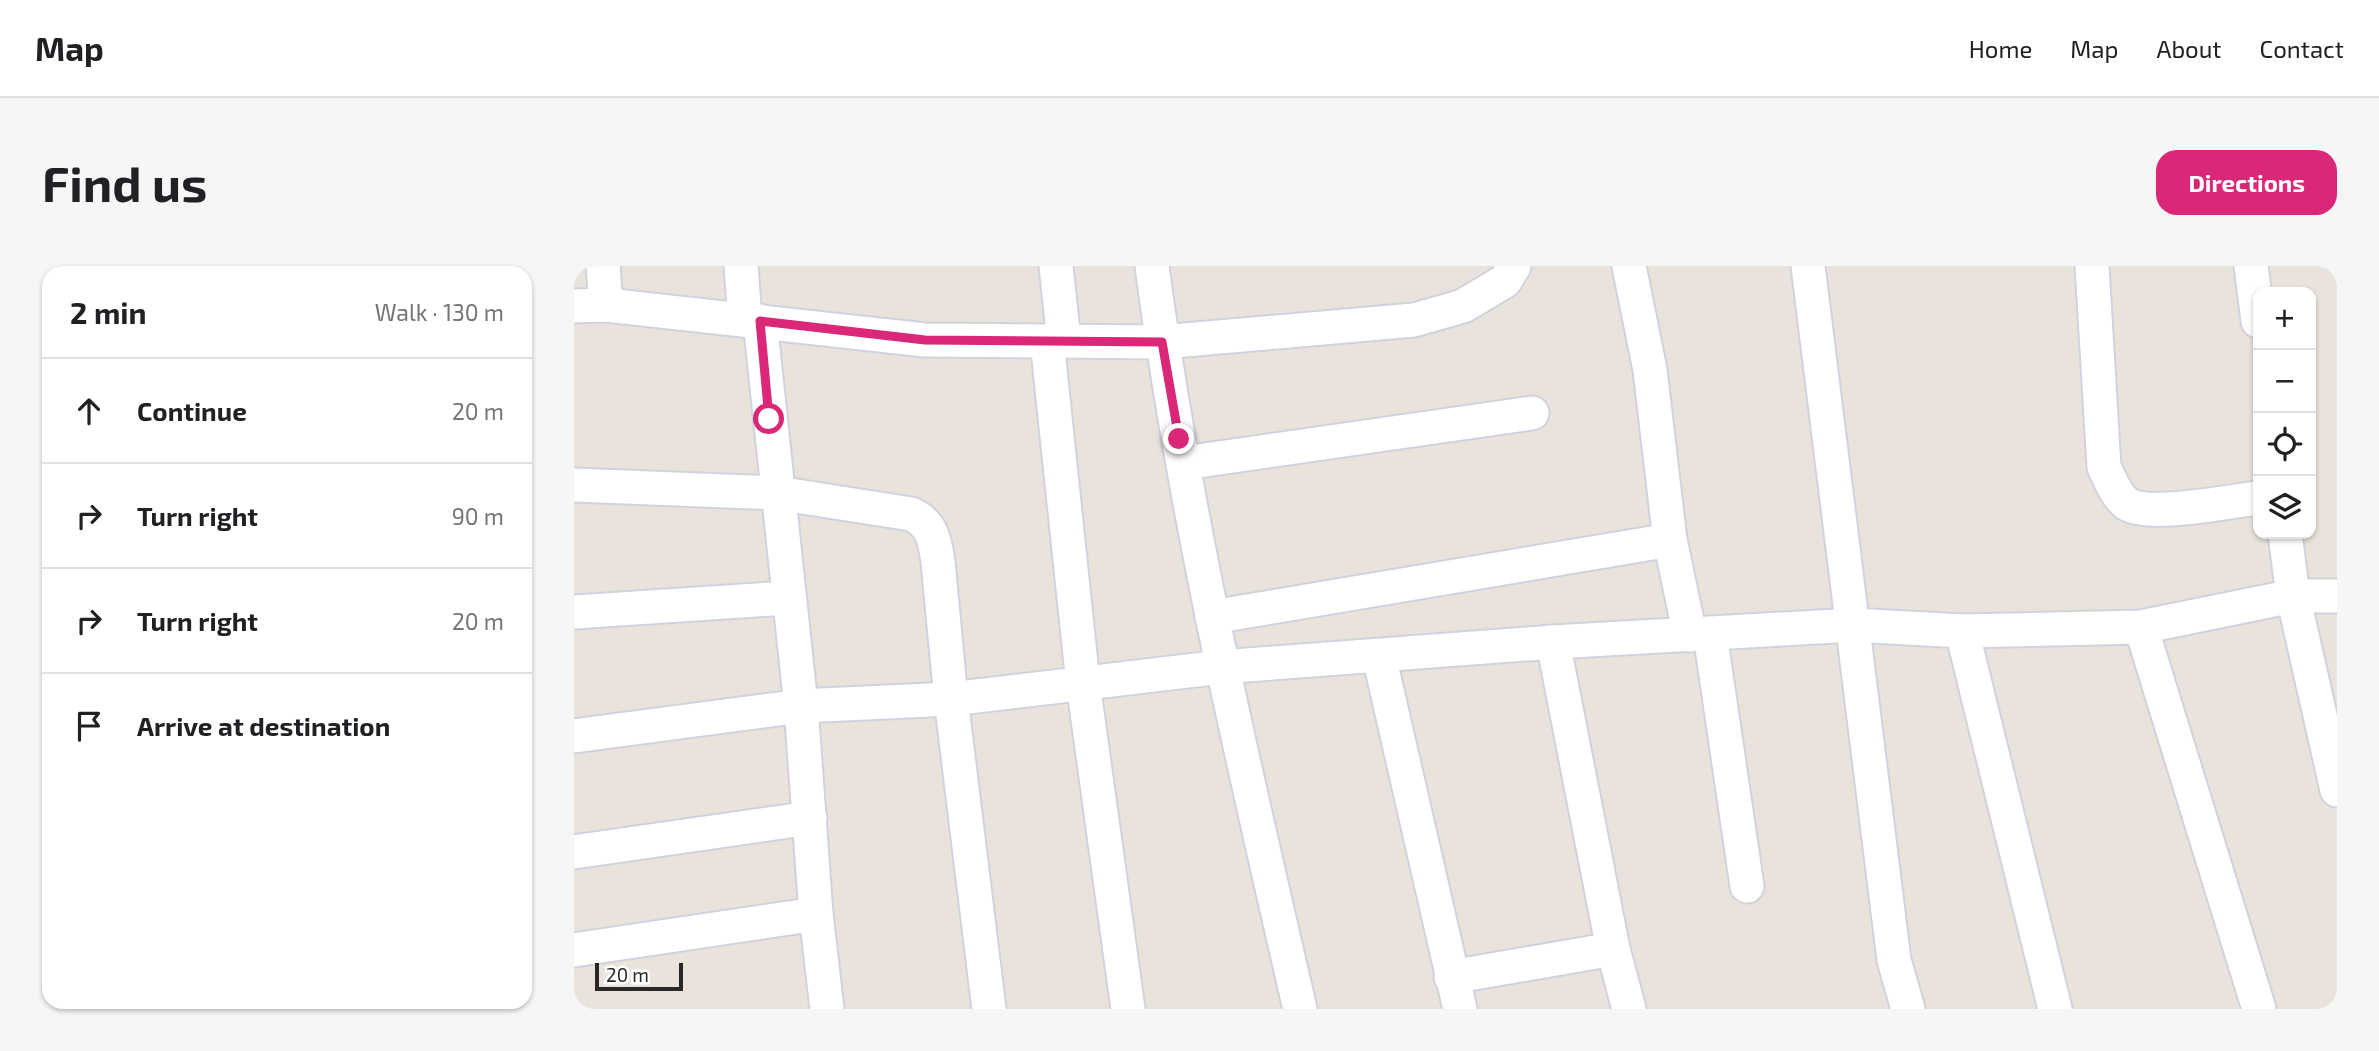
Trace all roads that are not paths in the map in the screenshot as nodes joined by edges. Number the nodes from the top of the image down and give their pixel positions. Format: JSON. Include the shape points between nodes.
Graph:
{"nodes":[{"id":1,"x":603,"y":266,"type":"edge"},
{"id":2,"x":741,"y":266,"type":"edge"},
{"id":3,"x":1056,"y":266,"type":"edge"},
{"id":4,"x":1153,"y":266,"type":"edge"},
{"id":5,"x":1514,"y":266,"type":"edge"},
{"id":6,"x":1629,"y":266,"type":"edge"},
{"id":7,"x":1808,"y":266,"type":"edge"},
{"id":8,"x":2092,"y":266,"type":"edge"},
{"id":9,"x":2251,"y":266,"type":"edge"},
{"id":10,"x":2254,"y":287,"type":"edge"},
{"id":11,"x":607,"y":305,"type":"junction"},
{"id":12,"x":574,"y":306,"type":"edge"},
{"id":13,"x":753,"y":320,"type":"junction"},
{"id":14,"x":1055,"y":341,"type":"junction"},
{"id":15,"x":1162,"y":342,"type":"junction"},
{"id":16,"x":1532,"y":413,"type":"dead end"},
{"id":17,"x":1184,"y":463,"type":"junction"},
{"id":18,"x":574,"y":485,"type":"edge"},
{"id":19,"x":777,"y":493,"type":"junction"},
{"id":20,"x":2253,"y":499,"type":"edge"},
{"id":21,"x":2286,"y":539,"type":"edge"},
{"id":22,"x":1670,"y":540,"type":"junction"},
{"id":23,"x":2293,"y":596,"type":"junction"},
{"id":24,"x":2337,"y":596,"type":"edge"},
{"id":25,"x":787,"y":598,"type":"junction"},
{"id":26,"x":574,"y":612,"type":"edge"},
{"id":27,"x":1212,"y":617,"type":"junction"},
{"id":28,"x":1853,"y":625,"type":"junction"},
{"id":29,"x":2140,"y":627,"type":"junction"},
{"id":30,"x":1962,"y":631,"type":"junction"},
{"id":31,"x":1700,"y":635,"type":"junction"},
{"id":32,"x":1553,"y":642,"type":"junction"},
{"id":33,"x":1379,"y":656,"type":"junction"},
{"id":34,"x":1221,"y":667,"type":"junction"},
{"id":35,"x":1083,"y":683,"type":"junction"},
{"id":36,"x":951,"y":699,"type":"junction"},
{"id":37,"x":801,"y":706,"type":"junction"},
{"id":38,"x":574,"y":736,"type":"edge"},
{"id":39,"x":2337,"y":790,"type":"edge"},
{"id":40,"x":810,"y":818,"type":"junction"},
{"id":41,"x":574,"y":852,"type":"edge"},
{"id":42,"x":1747,"y":886,"type":"dead end"},
{"id":43,"x":816,"y":914,"type":"junction"},
{"id":44,"x":1613,"y":949,"type":"junction"},
{"id":45,"x":574,"y":950,"type":"edge"},
{"id":46,"x":1451,"y":977,"type":"junction"},
{"id":47,"x":827,"y":1009,"type":"edge"},
{"id":48,"x":989,"y":1009,"type":"edge"},
{"id":49,"x":1128,"y":1009,"type":"edge"},
{"id":50,"x":1300,"y":1009,"type":"edge"},
{"id":51,"x":1460,"y":1009,"type":"edge"},
{"id":52,"x":1629,"y":1009,"type":"edge"},
{"id":53,"x":1908,"y":1009,"type":"edge"},
{"id":54,"x":2054,"y":1009,"type":"edge"},
{"id":55,"x":2259,"y":1009,"type":"edge"}],
"edges":[{"from":1,"to":11,"type":"street"},
{"from":2,"to":13,"type":"street"},
{"from":3,"to":14,"type":"street"},
{"from":4,"to":15,"type":"street"},
{"from":5,"to":15,"type":"street","via":[[1505,281],[1463,306],[1414,320]]},
{"from":6,"to":22,"type":"street","via":[[1650,370]]},
{"from":7,"to":28,"type":"street"},
{"from":8,"to":20,"type":"street","via":[[2104,467],[2114,488],[2128,504],[2149,509]]},
{"from":9,"to":10,"type":"street"},
{"from":11,"to":12,"type":"street"},
{"from":11,"to":13,"type":"street"},
{"from":13,"to":14,"type":"street","via":[[925,340]]},
{"from":13,"to":19,"type":"street"},
{"from":14,"to":15,"type":"street"},
{"from":14,"to":35,"type":"street"},
{"from":15,"to":17,"type":"street"},
{"from":16,"to":17,"type":"street"},
{"from":17,"to":27,"type":"street"},
{"from":18,"to":19,"type":"street"},
{"from":19,"to":25,"type":"street"},
{"from":19,"to":36,"type":"street","via":[[911,514],[929,527],[938,562]]},
{"from":21,"to":23,"type":"street"},
{"from":22,"to":27,"type":"street"},
{"from":22,"to":31,"type":"street"},
{"from":23,"to":24,"type":"street"},
{"from":23,"to":29,"type":"street"},
{"from":23,"to":39,"type":"street"},
{"from":25,"to":26,"type":"street"},
{"from":25,"to":37,"type":"street"},
{"from":27,"to":34,"type":"street"},
{"from":28,"to":30,"type":"street"},
{"from":28,"to":31,"type":"street"},
{"from":28,"to":53,"type":"street","via":[[1894,960]]},
{"from":29,"to":30,"type":"street"},
{"from":29,"to":55,"type":"street"},
{"from":30,"to":54,"type":"street"},
{"from":31,"to":32,"type":"street"},
{"from":31,"to":42,"type":"street"},
{"from":32,"to":33,"type":"street"},
{"from":32,"to":44,"type":"street"},
{"from":33,"to":34,"type":"street"},
{"from":33,"to":46,"type":"street"},
{"from":34,"to":35,"type":"street"},
{"from":34,"to":50,"type":"street"},
{"from":35,"to":36,"type":"street"},
{"from":35,"to":49,"type":"street"},
{"from":36,"to":37,"type":"street"},
{"from":36,"to":48,"type":"street"},
{"from":37,"to":38,"type":"street"},
{"from":37,"to":40,"type":"street"},
{"from":40,"to":41,"type":"street"},
{"from":40,"to":43,"type":"street"},
{"from":43,"to":45,"type":"street"},
{"from":43,"to":47,"type":"street"},
{"from":44,"to":46,"type":"street"},
{"from":44,"to":52,"type":"street"},
{"from":46,"to":51,"type":"street"}]}
